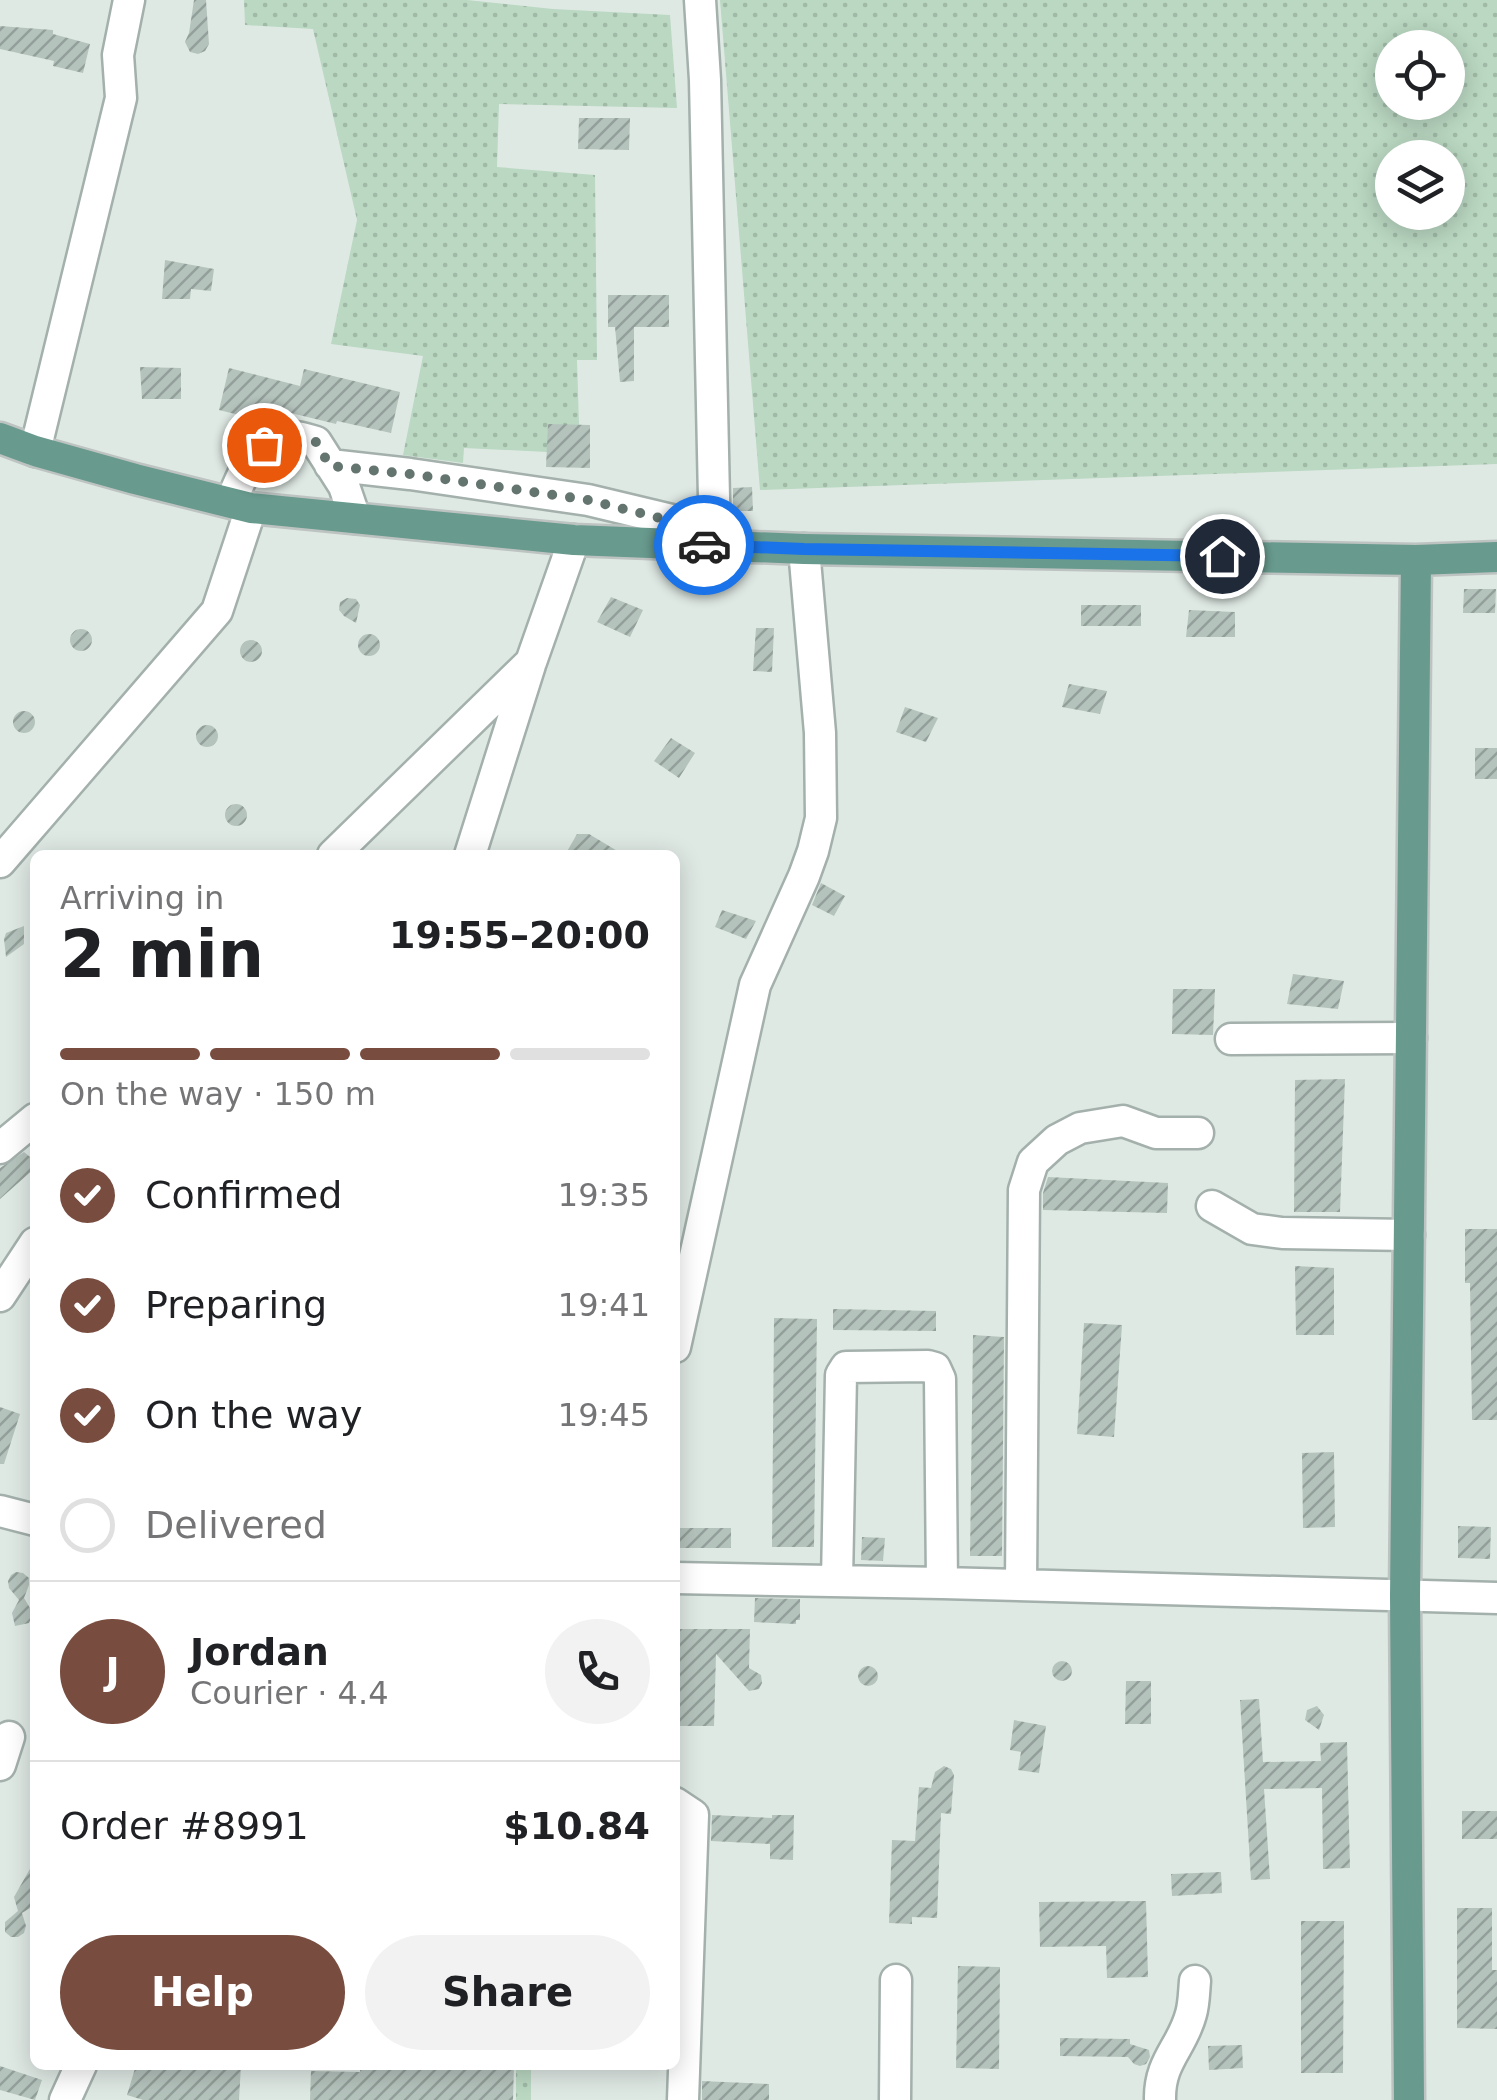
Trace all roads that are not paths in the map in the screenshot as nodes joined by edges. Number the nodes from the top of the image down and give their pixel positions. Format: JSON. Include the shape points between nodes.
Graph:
{"nodes":[{"id":1,"x":128,"y":0,"type":"edge"},
{"id":2,"x":700,"y":0,"type":"edge"},
{"id":3,"x":0,"y":438,"type":"edge"},
{"id":4,"x":36,"y":452,"type":"junction"},
{"id":5,"x":330,"y":466,"type":"junction"},
{"id":6,"x":241,"y":505,"type":"junction"},
{"id":7,"x":355,"y":518,"type":"junction"},
{"id":8,"x":574,"y":540,"type":"junction"},
{"id":9,"x":707,"y":545,"type":"junction"},
{"id":10,"x":804,"y":549,"type":"junction"},
{"id":11,"x":1497,"y":557,"type":"edge"},
{"id":12,"x":1416,"y":560,"type":"junction"},
{"id":13,"x":531,"y":662,"type":"junction"},
{"id":14,"x":339,"y":850,"type":"edge"},
{"id":15,"x":472,"y":850,"type":"edge"},
{"id":16,"x":0,"y":862,"type":"edge"},
{"id":17,"x":1411,"y":1038,"type":"junction"},
{"id":18,"x":1232,"y":1039,"type":"dead end"},
{"id":19,"x":30,"y":1124,"type":"edge"},
{"id":20,"x":1198,"y":1133,"type":"dead end"},
{"id":21,"x":0,"y":1148,"type":"edge"},
{"id":22,"x":1212,"y":1206,"type":"dead end"},
{"id":23,"x":1409,"y":1234,"type":"junction"},
{"id":24,"x":30,"y":1251,"type":"edge"},
{"id":25,"x":0,"y":1296,"type":"edge"},
{"id":26,"x":680,"y":1324,"type":"edge"},
{"id":27,"x":0,"y":1511,"type":"edge"},
{"id":28,"x":30,"y":1519,"type":"edge"},
{"id":29,"x":680,"y":1578,"type":"edge"},
{"id":30,"x":836,"y":1581,"type":"junction"},
{"id":31,"x":942,"y":1583,"type":"junction"},
{"id":32,"x":1021,"y":1585,"type":"junction"},
{"id":33,"x":1405,"y":1596,"type":"junction"},
{"id":34,"x":1497,"y":1598,"type":"edge"},
{"id":35,"x":680,"y":1805,"type":"edge"},
{"id":36,"x":896,"y":1980,"type":"dead end"},
{"id":37,"x":1195,"y":1981,"type":"dead end"},
{"id":38,"x":80,"y":2070,"type":"edge"},
{"id":39,"x":65,"y":2100,"type":"edge"},
{"id":40,"x":683,"y":2100,"type":"edge"},
{"id":41,"x":895,"y":2100,"type":"edge"},
{"id":42,"x":1160,"y":2100,"type":"edge"},
{"id":43,"x":1409,"y":2100,"type":"edge"}],
"edges":[{"from":1,"to":4,"type":"street","via":[[118,55],[121,98]]},
{"from":2,"to":9,"type":"street"},
{"from":3,"to":4,"type":"main road"},
{"from":4,"to":6,"type":"main road"},
{"from":5,"to":6,"type":"street","via":[[316,442],[293,436],[264,445],[246,467]]},
{"from":5,"to":7,"type":"street"},
{"from":5,"to":9,"type":"street","via":[[588,500],[676,522]]},
{"from":6,"to":7,"type":"main road"},
{"from":6,"to":16,"type":"street","via":[[217,611]]},
{"from":7,"to":8,"type":"main road"},
{"from":8,"to":9,"type":"main road"},
{"from":8,"to":13,"type":"street"},
{"from":9,"to":10,"type":"main road"},
{"from":10,"to":12,"type":"main road"},
{"from":10,"to":26,"type":"street","via":[[822,818],[755,986]]},
{"from":11,"to":12,"type":"main road"},
{"from":12,"to":17,"type":"main road"},
{"from":13,"to":14,"type":"street"},
{"from":13,"to":15,"type":"street"},
{"from":17,"to":18,"type":"street"},
{"from":17,"to":23,"type":"main road"},
{"from":19,"to":21,"type":"street"},
{"from":20,"to":32,"type":"street","via":[[1156,1133],[1123,1121],[1080,1128],[1033,1162],[1024,1190]]},
{"from":22,"to":23,"type":"street","via":[[1252,1229]]},
{"from":23,"to":33,"type":"main road"},
{"from":24,"to":25,"type":"street"},
{"from":27,"to":28,"type":"street"},
{"from":29,"to":30,"type":"street"},
{"from":30,"to":31,"type":"street"},
{"from":30,"to":31,"type":"street","via":[[841,1375],[846,1367],[928,1366],[940,1379]]},
{"from":31,"to":32,"type":"street"},
{"from":32,"to":33,"type":"street"},
{"from":33,"to":34,"type":"street"},
{"from":33,"to":43,"type":"main road"},
{"from":35,"to":40,"type":"street","via":[[694,1815]]},
{"from":36,"to":41,"type":"street"},
{"from":37,"to":42,"type":"street","via":[[1190,2016],[1160,2082]]},
{"from":38,"to":39,"type":"street"}]}
